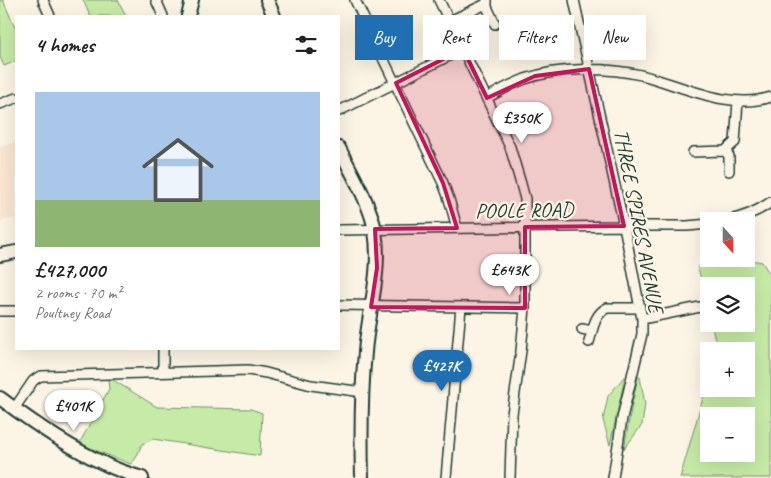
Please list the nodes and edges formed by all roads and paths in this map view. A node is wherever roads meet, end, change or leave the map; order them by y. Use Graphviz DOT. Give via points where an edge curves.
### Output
graph roads {
  1 [pos="43,0"];
  2 [pos="156,0"];
  3 [pos="192,0"];
  4 [pos="267,0"];
  5 [pos="355,0"];
  6 [pos="439,0"];
  7 [pos="574,0"];
  8 [pos="486,2"];
  9 [pos="50,15"];
  10 [pos="163,15"];
  11 [pos="188,15"];
  12 [pos="274,15"];
  13 [pos="447,15"];
  14 [pos="461,15"];
  15 [pos="495,24"];
  16 [pos="442,60"];
  17 [pos="469,60"];
  18 [pos="589,69"];
  19 [pos="396,83"];
  20 [pos="771,97"];
  21 [pos="15,98"];
  22 [pos="487,98"];
  23 [pos="738,101"];
  24 [pos="0,104"];
  25 [pos="340,111"];
  26 [pos="340,150"];
  27 [pos="726,151"];
  28 [pos="694,152"];
  29 [pos="728,171"];
  30 [pos="771,202"];
  31 [pos="754,212"];
  32 [pos="700,225"];
  33 [pos="624,226"];
  34 [pos="525,227"];
  35 [pos="457,228"];
  36 [pos="375,229"];
  37 [pos="340,230"];
  38 [pos="15,252"];
  39 [pos="0,255"];
  40 [pos="340,306"];
  41 [pos="371,307"];
  42 [pos="461,307"];
  43 [pos="525,308"];
  44 [pos="640,308"];
  45 [pos="700,308"];
  46 [pos="0,311"];
  47 [pos="15,311"];
  48 [pos="642,319"];
  49 [pos="582,329"];
  50 [pos="592,331"];
  51 [pos="589,342"];
  52 [pos="163,350"];
  53 [pos="163,372"];
  54 [pos="363,392"];
  55 [pos="0,399"];
  56 [pos="14,409"];
  57 [pos="142,478"];
  58 [pos="362,478"];
  59 [pos="446,478"];
  60 [pos="510,478"];
  61 [pos="613,478"];
  1 -- 9 [label="street"];
  2 -- 10 [label="street"];
  3 -- 11 [label="main road"];
  4 -- 12 [label="main road"];
  5 -- 19 [label="street"];
  6 -- 13 [label="street"];
  7 -- 18 [label="street, THREE SPIRES AVENUE"];
  8 -- 14 [label="street"];
  8 -- 15 [label="street"];
  16 -- 19 [label="street"];
  17 -- 22 [label="street"];
  18 -- 22 [label="street" via="534,76"];
  18 -- 23 [label="street" via="643,76"];
  18 -- 33 [label="street, THREE SPIRES AVENUE"];
  19 -- 25 [label="street"];
  19 -- 35 [label="street" via="443,183"];
  20 -- 23 [label="street"];
  21 -- 24 [label="street"];
  22 -- 34 [label="street" via="516,165 524,199"];
  23 -- 27 [label="street" via="735,142"];
  26 -- 36 [label="main road"];
  27 -- 28 [label="street"];
  27 -- 29 [label="street"];
  30 -- 31 [label="street"];
  32 -- 33 [label="street, POOLE ROAD"];
  33 -- 34 [label="street, POOLE ROAD"];
  33 -- 44 [label="street, THREE SPIRES AVENUE"];
  34 -- 35 [label="street, POOLE ROAD"];
  34 -- 43 [label="street"];
  35 -- 36 [label="street, POOLE ROAD"];
  36 -- 37 [label="street, POOLE ROAD"];
  36 -- 41 [label="main road" via="377,268"];
  38 -- 39 [label="main road"];
  40 -- 41 [label="street"];
  41 -- 42 [label="street"];
  41 -- 54 [label="main road"];
  42 -- 43 [label="street"];
  42 -- 59 [label="street"];
  43 -- 60 [label="street" via="512,414"];
  44 -- 48 [label="street, THREE SPIRES AVENUE"];
  44 -- 50 [label="street" via="602,310"];
  45 -- 48 [label="street"];
  46 -- 47 [label="street"];
  48 -- 61 [label="street, THREE SPIRES AVENUE" via="642,334 622,418"];
  49 -- 50 [label="street"];
  50 -- 51 [label="street"];
  52 -- 53 [label="street"];
  53 -- 54 [label="street" via="255,371 311,385"];
  53 -- 56 [label="street" via="41,376 33,381"];
  54 -- 58 [label="main road"];
  55 -- 56 [label="main road"];
  56 -- 57 [label="main road" via="89,456"];
}
